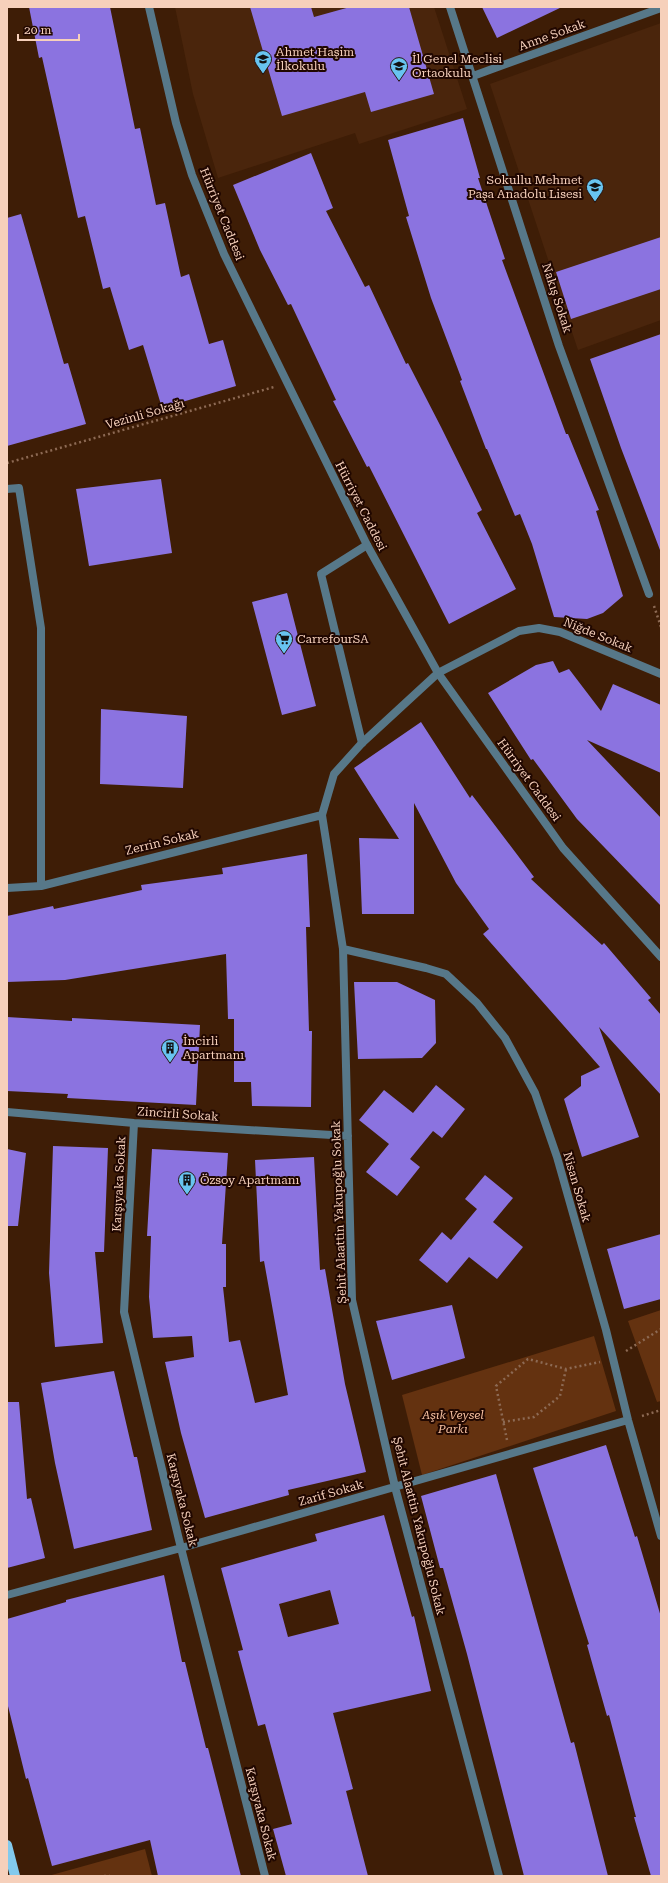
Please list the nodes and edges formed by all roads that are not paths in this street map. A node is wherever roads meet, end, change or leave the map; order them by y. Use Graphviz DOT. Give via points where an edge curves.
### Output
graph roads {
  1 [pos="149,7"];
  2 [pos="450,7"];
  3 [pos="661,8"];
  4 [pos="473,76"];
  5 [pos="7,489"];
  6 [pos="367,545"];
  7 [pos="649,594"];
  8 [pos="438,673"];
  9 [pos="661,674"];
  10 [pos="362,743"];
  11 [pos="322,815"];
  12 [pos="40,886"];
  13 [pos="7,888"];
  14 [pos="343,949"];
  15 [pos="661,956"];
  16 [pos="7,1112"];
  17 [pos="134,1123"];
  18 [pos="348,1136"];
  19 [pos="628,1420"];
  20 [pos="395,1487"];
  21 [pos="661,1536"];
  22 [pos="181,1548"];
  23 [pos="7,1595"];
  24 [pos="7,1845"];
  25 [pos="15,1876"];
  26 [pos="265,1876"];
  27 [pos="499,1876"];
  1 -- 6 [label="street, Hürriyet Caddesi" via="176,123 192,175 224,254"];
  2 -- 4 [label="street, Nakış Sokak"];
  3 -- 4 [label="street, Anne Sokak"];
  4 -- 7 [label="street, Nakış Sokak" via="559,346"];
  5 -- 12 [label="street" via="19,488 41,628"];
  6 -- 8 [label="street, Hürriyet Caddesi"];
  6 -- 10 [label="street" via="321,574"];
  8 -- 9 [label="street, Niğde Sokak" via="519,631 539,628 560,632"];
  8 -- 10 [label="street, Şehit Alaattin Yakupoğlu Sokak"];
  8 -- 15 [label="street, Hürriyet Caddesi" via="563,848"];
  10 -- 11 [label="street, Şehit Alaattin Yakupoğlu Sokak" via="334,774"];
  11 -- 12 [label="street, Zerrin Sokak"];
  11 -- 14 [label="street, Şehit Alaattin Yakupoğlu Sokak"];
  12 -- 13 [label="street, Zerrin Sokak"];
  14 -- 18 [label="street, Şehit Alaattin Yakupoğlu Sokak"];
  14 -- 19 [label="street, Nisan Sokak" via="446,974 477,1003 505,1038 535,1093 561,1172"];
  16 -- 17 [label="street, Zincirli Sokak"];
  17 -- 18 [label="street, Zincirli Sokak"];
  17 -- 22 [label="street, Karşıyaka Sokak" via="124,1312"];
  18 -- 20 [label="street, Şehit Alaattin Yakupoğlu Sokak" via="352,1300"];
  19 -- 20 [label="street, Zarif Sokak"];
  19 -- 21 [label="street, Nisan Sokak"];
  20 -- 22 [label="street, Zarif Sokak"];
  20 -- 27 [label="street, Şehit Alaattin Yakupoğlu Sokak"];
  22 -- 23 [label="street, Zarif Sokak"];
  22 -- 26 [label="street, Karşıyaka Sokak"];
  24 -- 25 [label="main road"];
}
